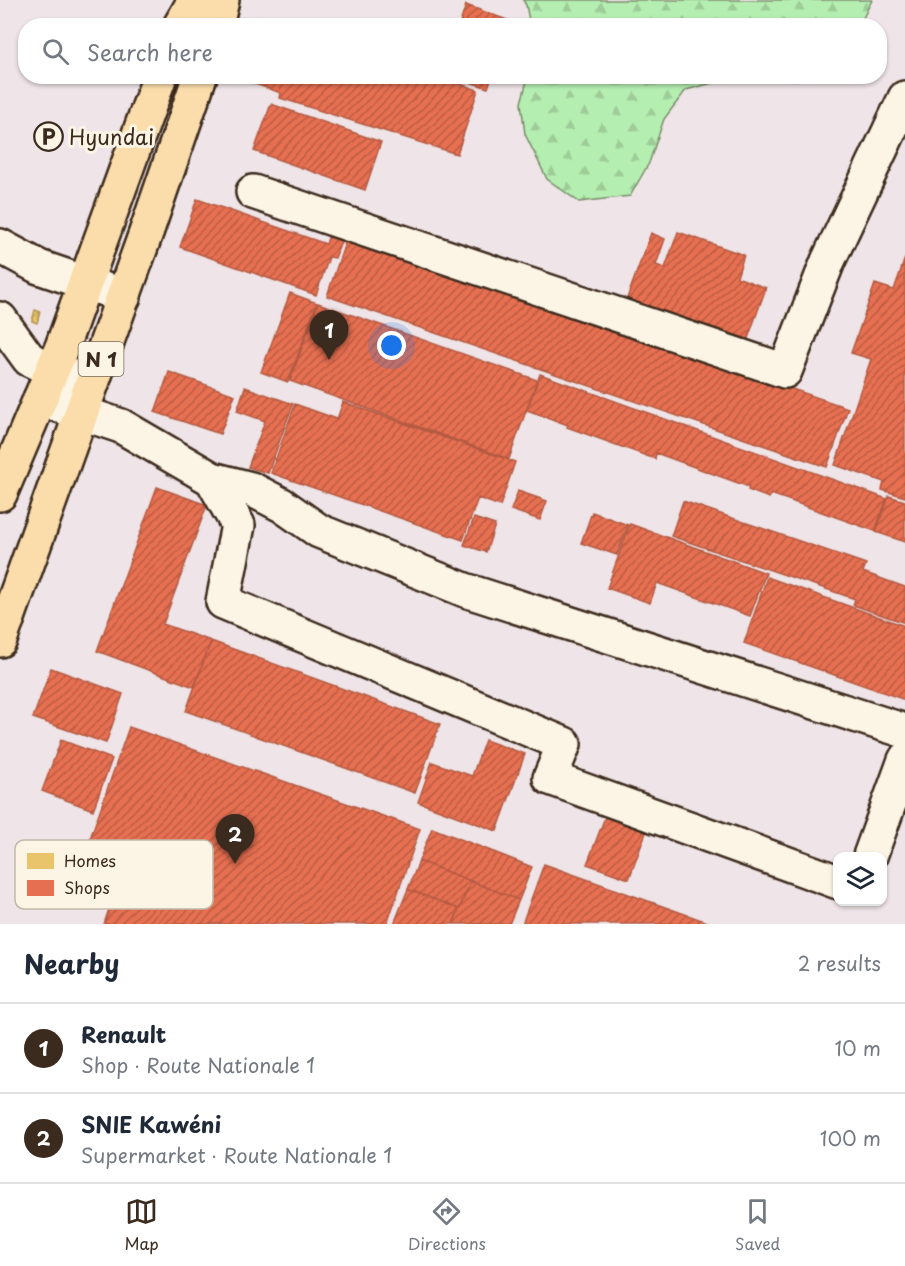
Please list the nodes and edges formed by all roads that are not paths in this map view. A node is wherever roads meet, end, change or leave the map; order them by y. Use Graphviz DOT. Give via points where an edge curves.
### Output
graph roads {
  1 [pos="195,0"];
  2 [pos="222,0"];
  3 [pos="185,18"];
  4 [pos="218,18"];
  5 [pos="157,84"];
  6 [pos="197,84"];
  7 [pos="905,98"];
  8 [pos="253,192"];
  9 [pos="0,246"];
  10 [pos="85,284"];
  11 [pos="124,296"];
  12 [pos="0,319"];
  13 [pos="92,383"];
  14 [pos="46,384"];
  15 [pos="81,413"];
  16 [pos="212,479"];
  17 [pos="0,494"];
  18 [pos="0,640"];
  19 [pos="905,731"];
  20 [pos="905,760"];
  21 [pos="871,852"];
  22 [pos="833,881"];
  1 -- 3 [label="main road"];
  2 -- 4 [label="main road"];
  5 -- 10 [label="main road, N 1"];
  6 -- 11 [label="main road, N 1"];
  7 -- 8 [label="street" via="828,261 785,370"];
  9 -- 10 [label="street" via="39,267"];
  10 -- 11 [label="street"];
  10 -- 14 [label="main road, N 1"];
  11 -- 13 [label="main road, N 1"];
  12 -- 14 [label="street"];
  13 -- 14 [label="street"];
  13 -- 15 [label="main road, N 1"];
  14 -- 15 [label="street"];
  14 -- 17 [label="main road, N 1"];
  15 -- 16 [label="street" via="121,426"];
  15 -- 18 [label="main road, N 1"];
  16 -- 19 [label="street" via="251,489 319,531 465,590"];
  16 -- 22 [label="street" via="238,525 223,602 564,744 550,778"];
  20 -- 21 [label="street"];
}
